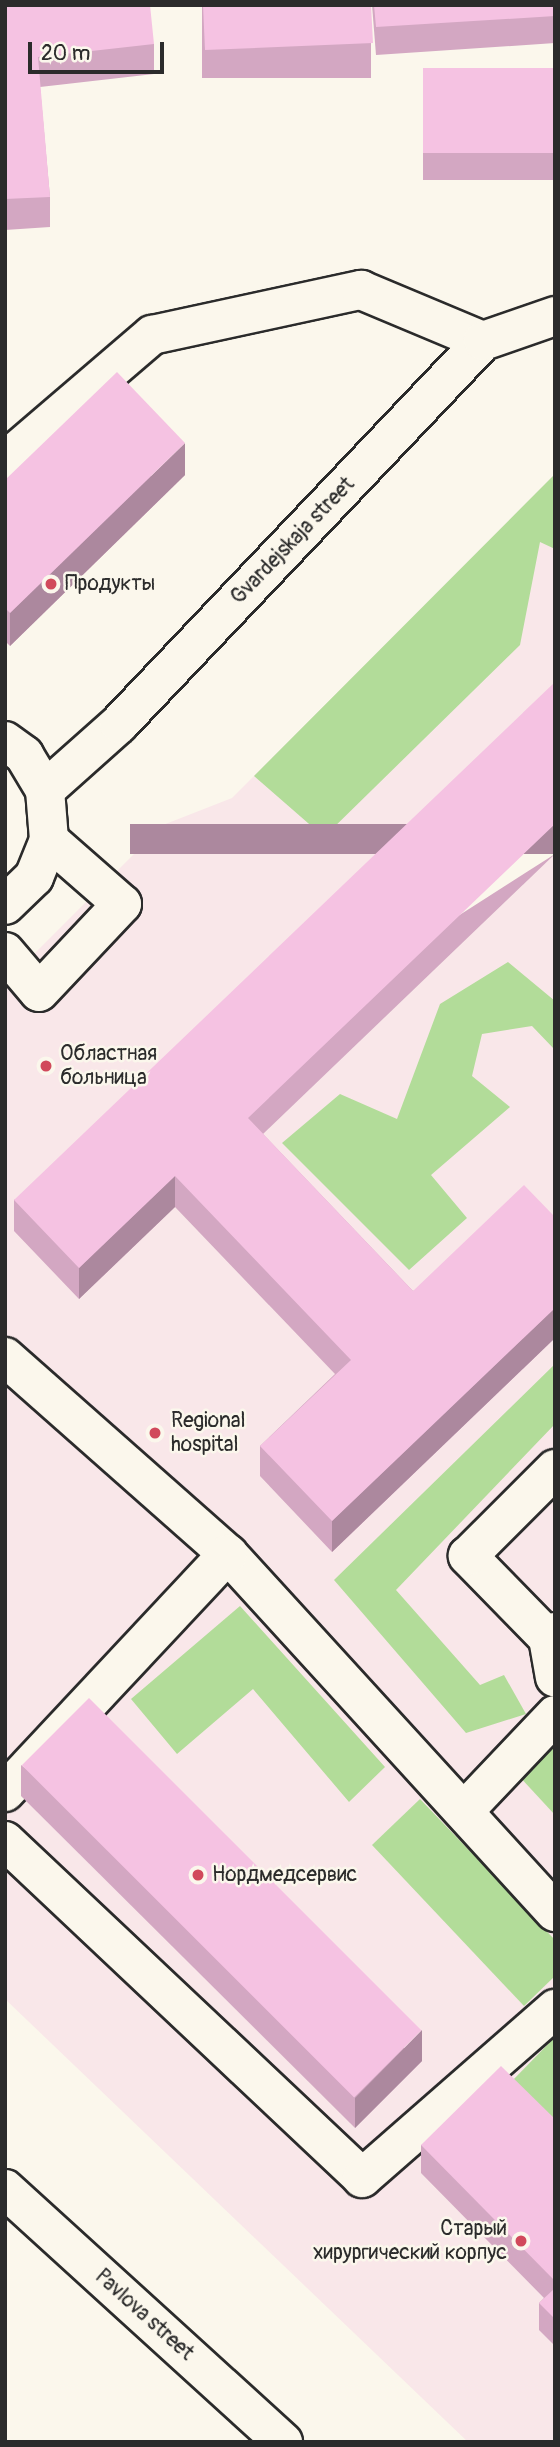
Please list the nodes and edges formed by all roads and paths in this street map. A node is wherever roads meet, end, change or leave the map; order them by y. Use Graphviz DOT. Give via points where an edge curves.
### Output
graph roads {
  1 [pos="555,316"];
  2 [pos="483,341"];
  3 [pos="5,461"];
  4 [pos="5,741"];
  5 [pos="45,790"];
  6 [pos="49,841"];
  7 [pos="7,905"];
  8 [pos="5,952"];
  9 [pos="5,1357"];
  10 [pos="555,1469"];
  11 [pos="228,1554"];
  12 [pos="552,1635"];
  13 [pos="555,1677"];
  14 [pos="555,1715"];
  15 [pos="5,1792"];
  16 [pos="465,1810"];
  17 [pos="5,1841"];
  18 [pos="555,1912"];
  19 [pos="555,2009"];
  20 [pos="5,2189"];
  21 [pos="284,2442"];
  1 -- 2 [label="street, Gvardejskaja street"];
  2 -- 3 [label="street" via="361,290 152,335"];
  2 -- 5 [label="street, Gvardejskaja street" via="119,724"];
  4 -- 5 [label="street" via="24,755"];
  5 -- 6 [label="street"];
  6 -- 7 [label="street" via="34,877"];
  6 -- 8 [label="street" via="122,904 39,992"];
  9 -- 11 [label="street"];
  10 -- 12 [label="street" via="468,1556"];
  11 -- 15 [label="street"];
  11 -- 16 [label="street"];
  12 -- 13 [label="street"];
  14 -- 16 [label="street"];
  16 -- 18 [label="street"];
  17 -- 19 [label="street" via="362,2178"];
  20 -- 21 [label="street, Pavlova street"];
}
